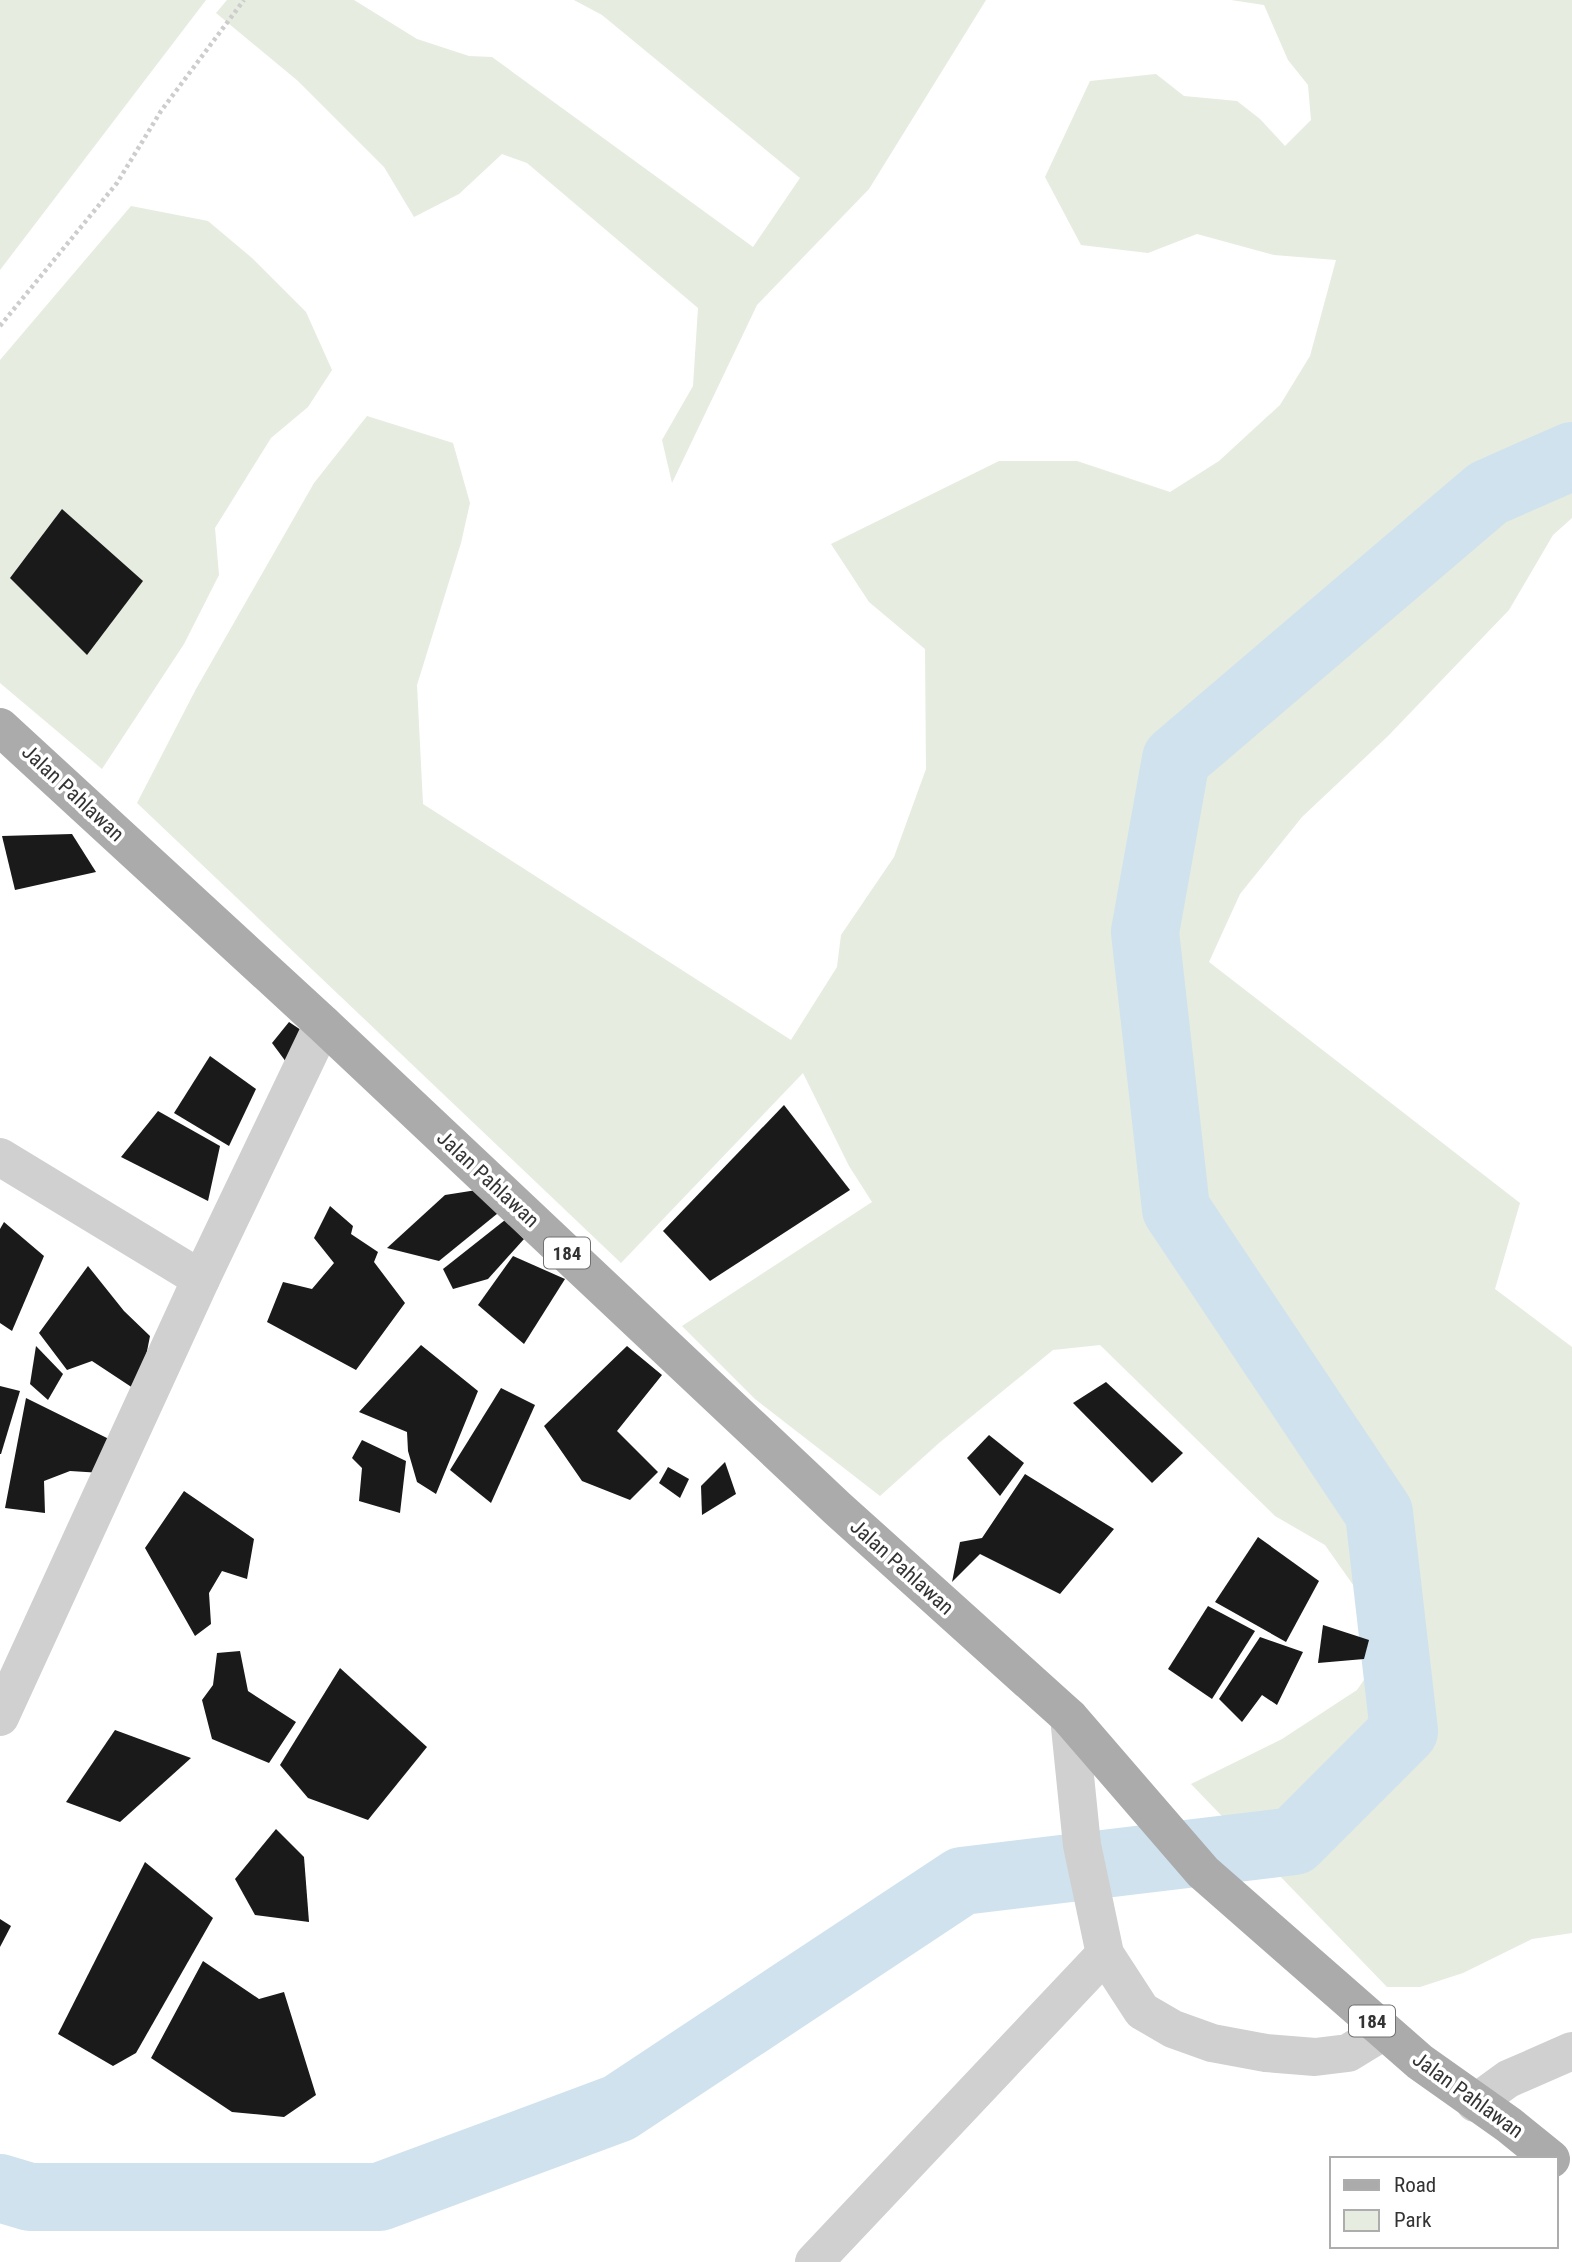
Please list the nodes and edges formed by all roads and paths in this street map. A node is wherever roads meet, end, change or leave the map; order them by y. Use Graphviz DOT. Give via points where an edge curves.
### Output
graph roads {
  1 [pos="244,0"];
  2 [pos="0,326"];
  3 [pos="0,727"];
  4 [pos="323,1024"];
  5 [pos="0,1157"];
  6 [pos="201,1279"];
  7 [pos="0,1717"];
  8 [pos="1069,1717"];
  9 [pos="1105,1954"];
  10 [pos="1384,2031"];
  11 [pos="1572,2051"];
  12 [pos="1475,2103"];
  13 [pos="1549,2157"];
  14 [pos="1558,2165"];
  15 [pos="1572,2176"];
  16 [pos="814,2262"];
  1 -- 2 [label="path" via="161,111 117,183"];
  3 -- 4 [label="main road, Jalan Pahlawan / 184"];
  4 -- 6 [label="street"];
  4 -- 8 [label="main road, Jalan Pahlawan / 184" via="837,1508"];
  5 -- 6 [label="street"];
  6 -- 7 [label="street"];
  8 -- 9 [label="street" via="1082,1844"];
  8 -- 10 [label="main road, Jalan Pahlawan / 184" via="1202,1872"];
  9 -- 10 [label="street" via="1142,2011 1212,2043 1315,2057 1348,2053"];
  9 -- 16 [label="street"];
  10 -- 12 [label="main road, Jalan Pahlawan / 184"];
  11 -- 12 [label="street" via="1508,2079"];
  12 -- 13 [label="main road, Jalan Pahlawan / 184"];
  14 -- 15 [label="main road"];
}
